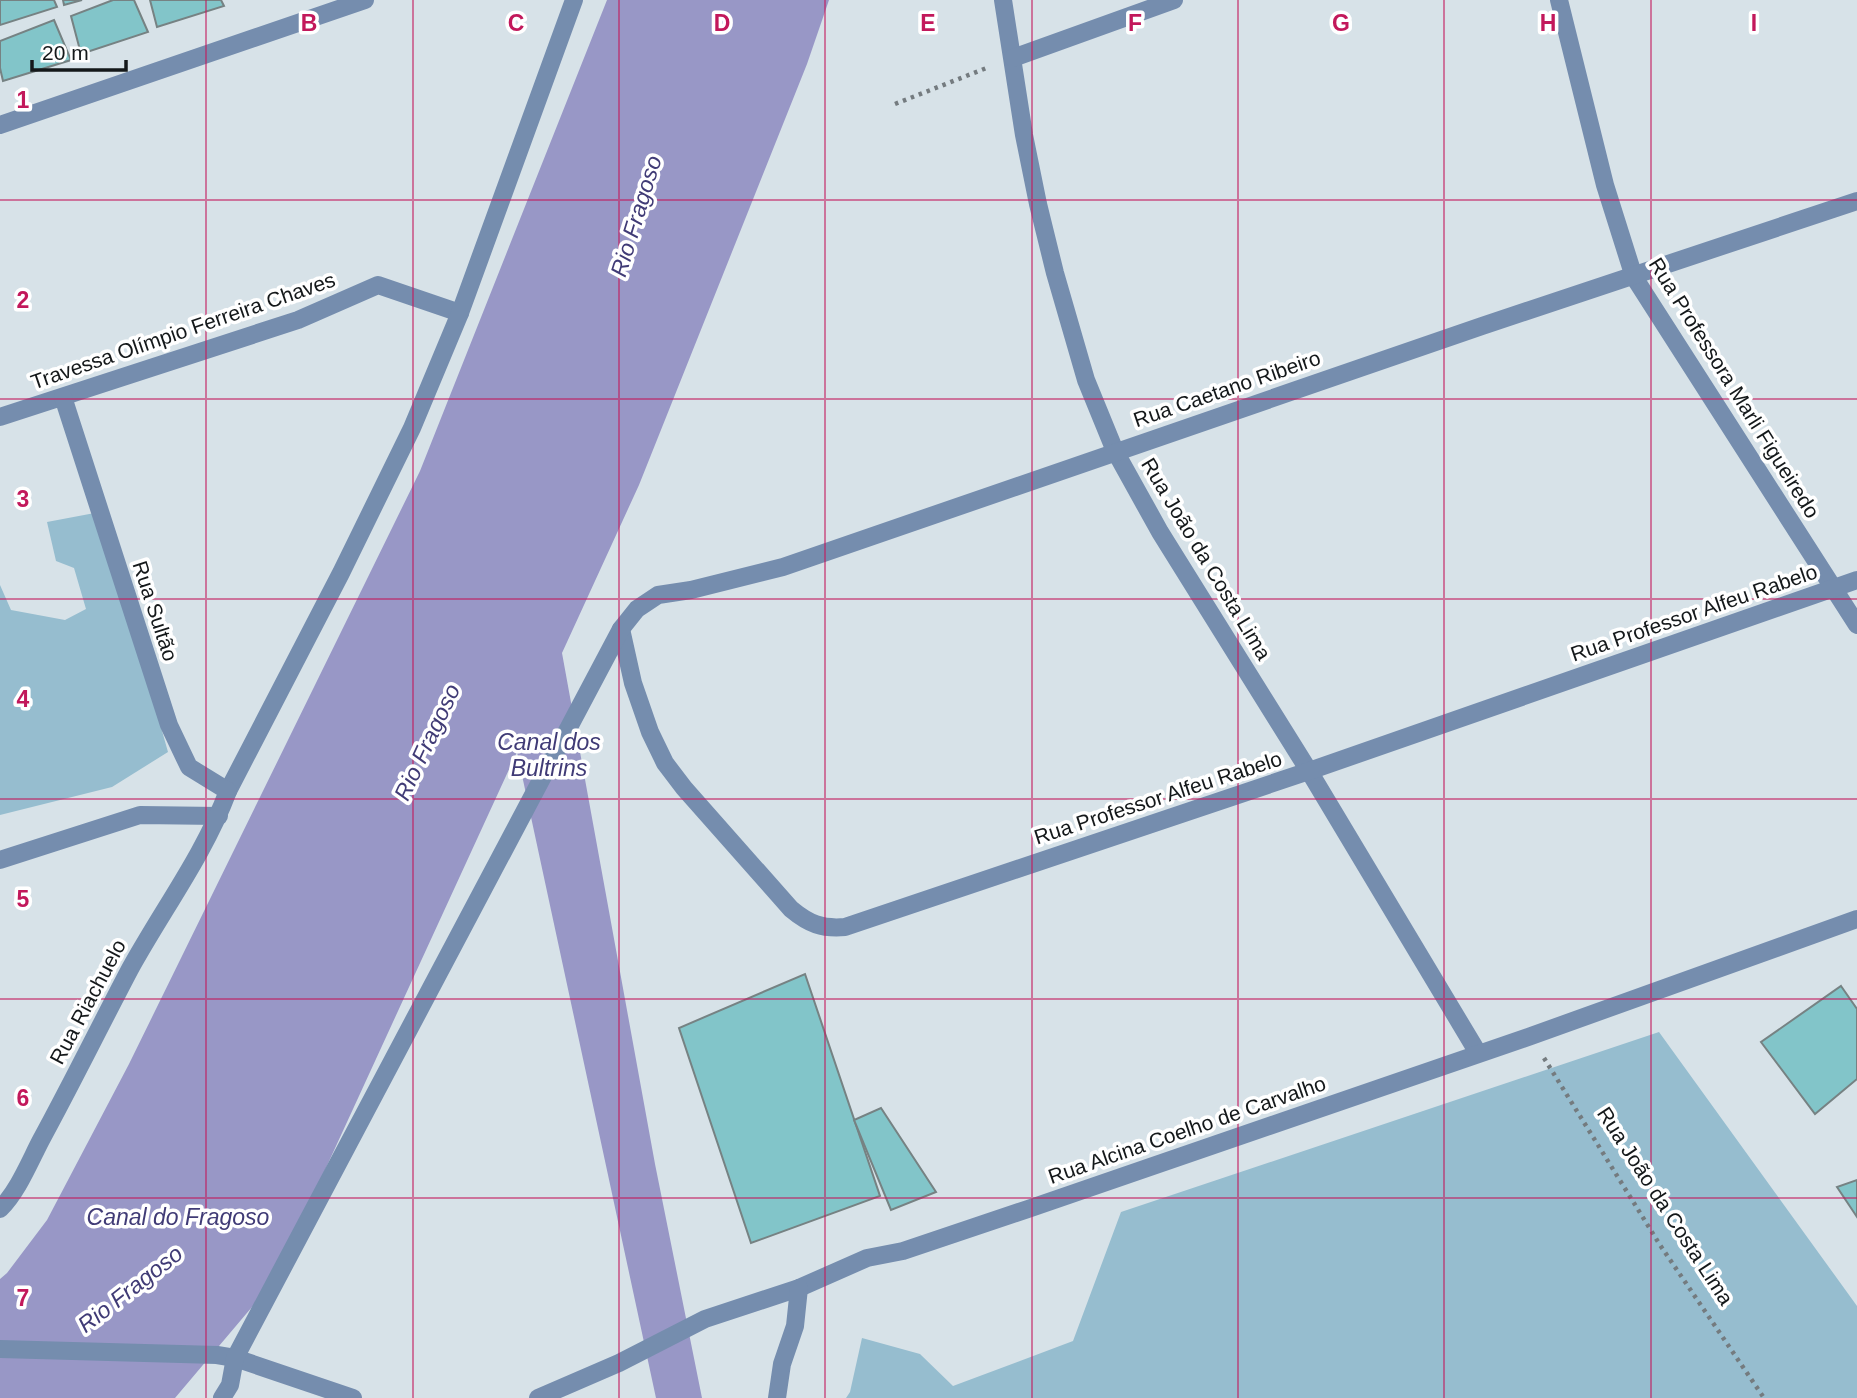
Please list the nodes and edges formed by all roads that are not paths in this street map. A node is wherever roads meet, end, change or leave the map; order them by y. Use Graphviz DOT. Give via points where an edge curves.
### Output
graph roads {
  1 [pos="365,0"];
  2 [pos="574,0"];
  3 [pos="1003,0"];
  4 [pos="1174,0"];
  5 [pos="1559,0"];
  6 [pos="1013,58"];
  7 [pos="0,125"];
  8 [pos="1857,201"];
  9 [pos="1634,277"];
  10 [pos="460,313"];
  11 [pos="63,397"];
  12 [pos="0,417"];
  13 [pos="1115,451"];
  14 [pos="1857,580"];
  15 [pos="1833,589"];
  16 [pos="1857,625"];
  17 [pos="621,629"];
  18 [pos="1309,771"];
  19 [pos="228,790"];
  20 [pos="219,816"];
  21 [pos="0,860"];
  22 [pos="1857,919"];
  23 [pos="1478,1054"];
  24 [pos="0,1209"];
  25 [pos="799,1288"];
  26 [pos="0,1349"];
  27 [pos="235,1358"];
  28 [pos="222,1398"];
  29 [pos="353,1398"];
  30 [pos="538,1398"];
  31 [pos="776,1398"];
  1 -- 7 [label="street"];
  2 -- 10 [label="street"];
  3 -- 6 [label="street, Rua João da Costa Lima"];
  4 -- 6 [label="street"];
  5 -- 9 [label="street, Rua Professora Marli Figueiredo" via="1605,185"];
  6 -- 13 [label="street, Rua João da Costa Lima" via="1055,273 1086,380"];
  8 -- 9 [label="street, Rua Caetano Ribeiro"];
  9 -- 13 [label="street, Rua Caetano Ribeiro"];
  9 -- 15 [label="street, Rua Professora Marli Figueiredo"];
  10 -- 11 [label="street, Travessa Olímpio Ferreira Chaves" via="378,285 298,320"];
  10 -- 19 [label="street" via="400,453"];
  11 -- 12 [label="street, Travessa Olímpio Ferreira Chaves"];
  11 -- 19 [label="street, Rua Sultão" via="169,725 189,766"];
  13 -- 17 [label="street, Rua Caetano Ribeiro" via="783,567 658,595 637,609"];
  13 -- 18 [label="street, Rua João da Costa Lima" via="1160,532"];
  14 -- 15 [label="street, Rua Professor Alfeu Rabelo"];
  15 -- 16 [label="street, Rua Professora Marli Figueiredo"];
  15 -- 18 [label="street, Rua Professor Alfeu Rabelo"];
  17 -- 18 [label="street, Rua Professor Alfeu Rabelo" via="650,732 665,763 791,909 808,922 829,929"];
  17 -- 27 [label="street, Rua Caetano Ribeiro"];
  18 -- 23 [label="street, Rua João da Costa Lima"];
  19 -- 20 [label="street"];
  20 -- 21 [label="street" via="140,815"];
  20 -- 24 [label="street, Rua Riachuelo"];
  22 -- 23 [label="street, Rua Alcina Coelho de Carvalho"];
  23 -- 25 [label="street, Rua Alcina Coelho de Carvalho" via="1016,1214 867,1258"];
  25 -- 30 [label="street, Rua Alcina Coelho de Carvalho" via="705,1319"];
  25 -- 31 [label="street" via="795,1326"];
  26 -- 27 [label="street"];
  27 -- 28 [label="street, Rua Caetano Ribeiro" via="230,1385"];
  27 -- 29 [label="street"];
}
